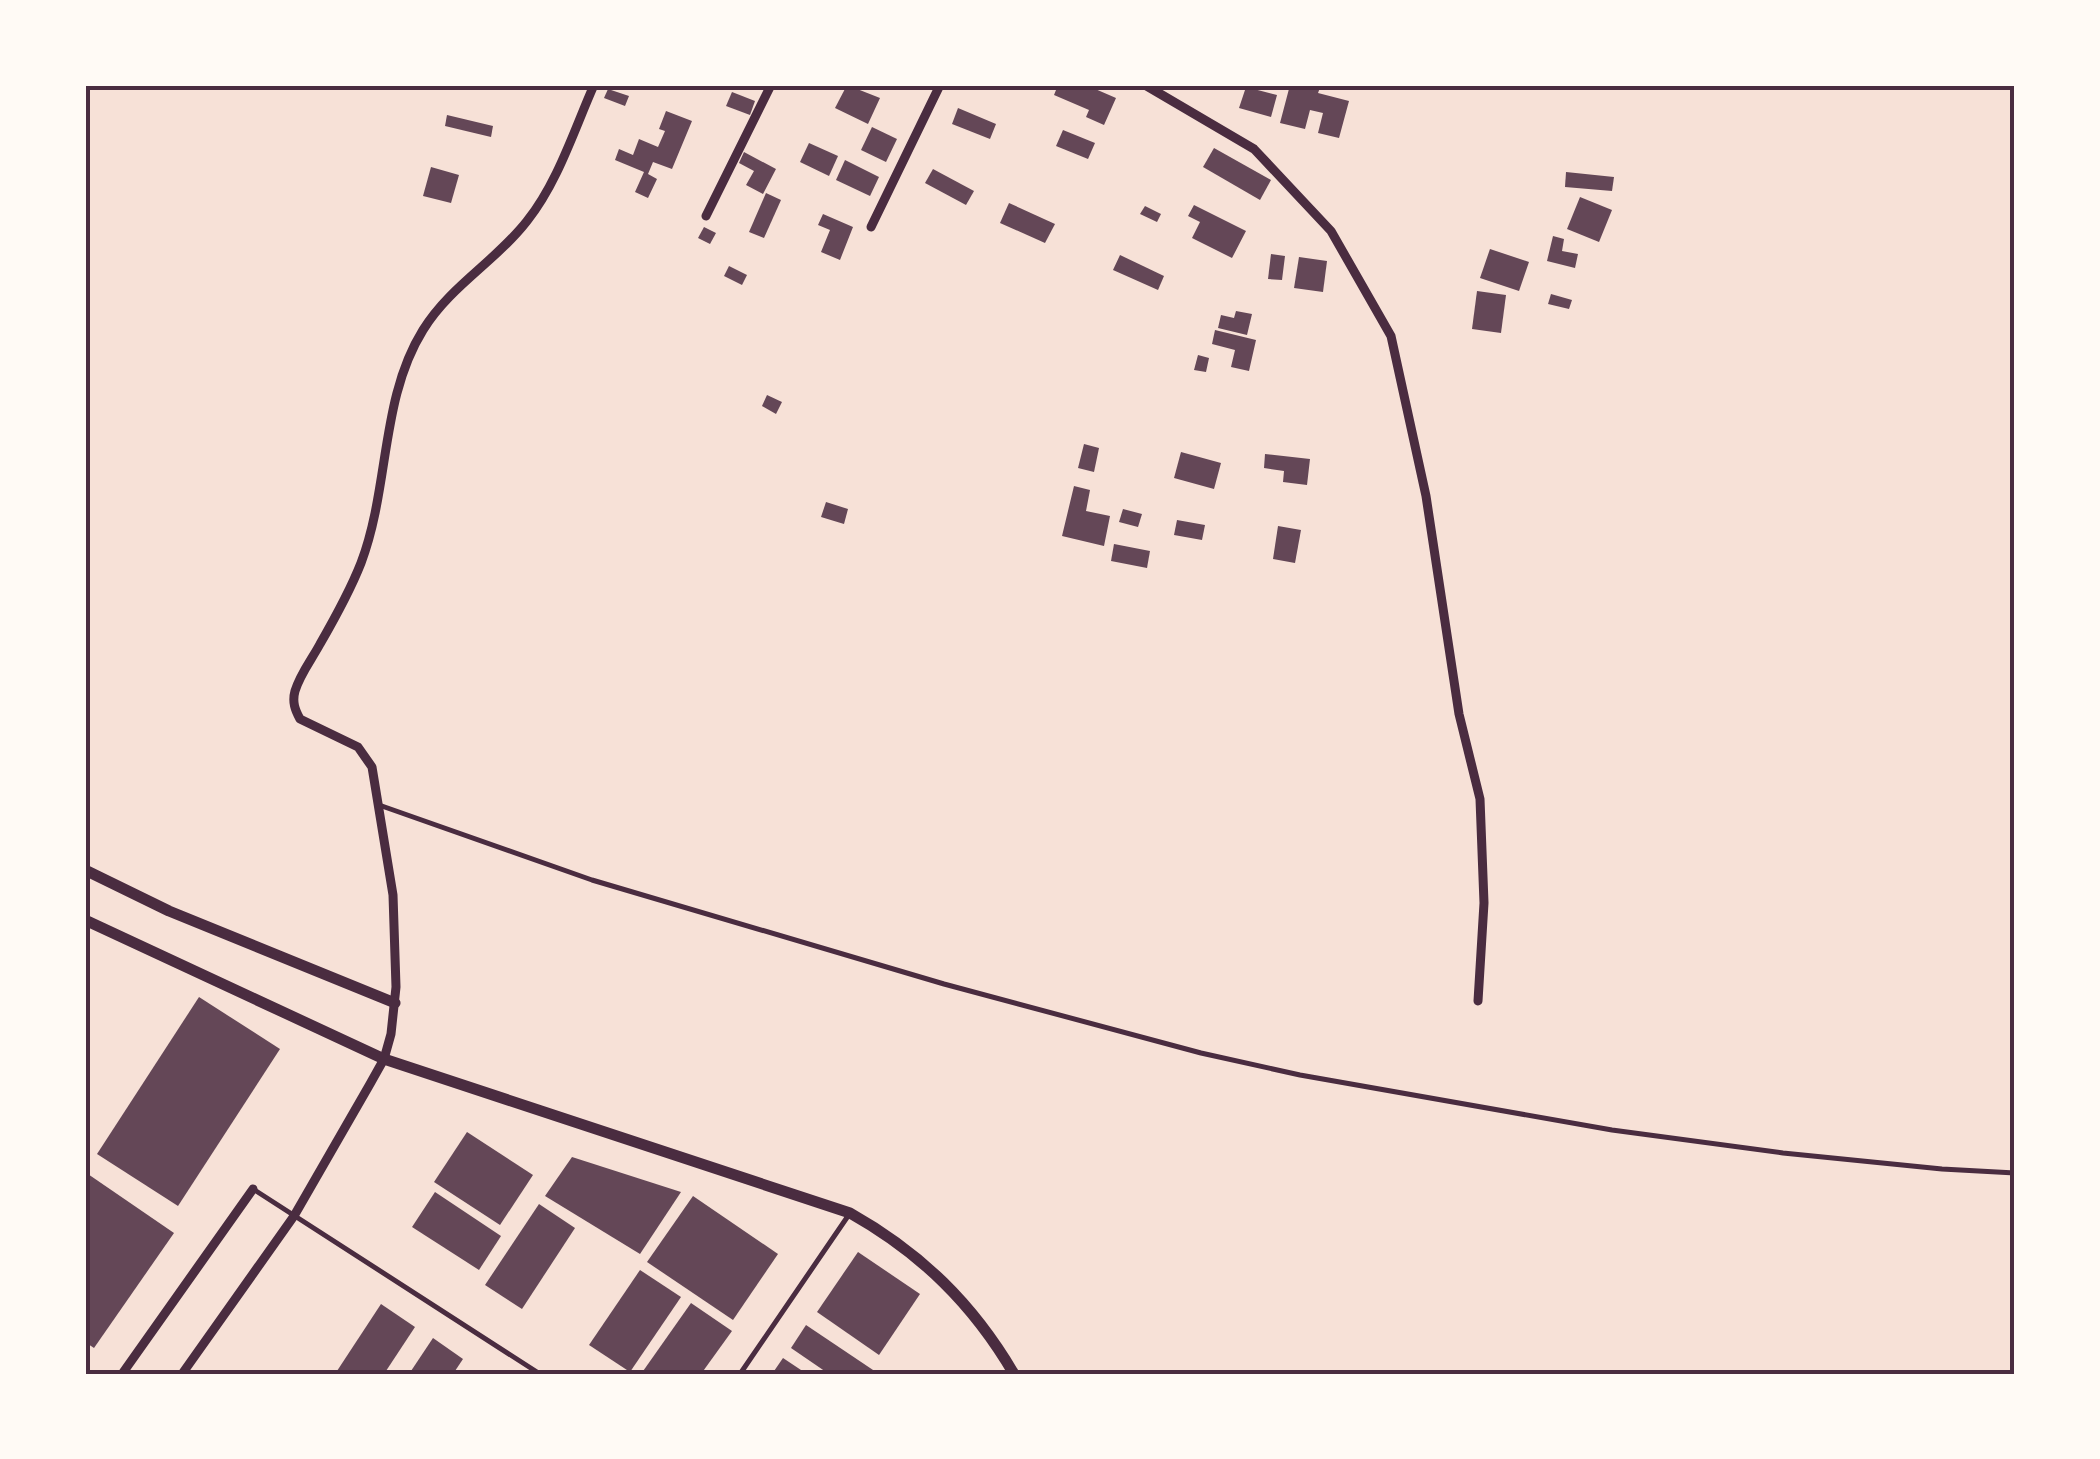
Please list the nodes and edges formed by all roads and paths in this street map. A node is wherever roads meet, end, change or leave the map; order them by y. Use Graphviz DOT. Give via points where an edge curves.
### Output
graph roads {
  1 [pos="594,85"];
  2 [pos="770,85"];
  3 [pos="940,85"];
  4 [pos="1144,85"];
  5 [pos="706,216"];
  6 [pos="871,227"];
  7 [pos="376,804"];
  8 [pos="85,870"];
  9 [pos="85,920"];
  10 [pos="1478,1001"];
  11 [pos="394,1003"];
  12 [pos="384,1059"];
  13 [pos="2015,1173"];
  14 [pos="253,1189"];
  15 [pos="850,1213"];
  16 [pos="294,1216"];
  17 [pos="122,1374"];
  18 [pos="182,1374"];
  19 [pos="540,1374"];
  20 [pos="740,1374"];
  21 [pos="1014,1374"];
  1 -- 7 [label="street" via="529,218 438,308 410,354 361,562 296,687 300,719 358,747 369,760"];
  2 -- 5 [label="street"];
  3 -- 6 [label="street"];
  4 -- 10 [label="street" via="1254,149 1331,231 1391,336 1480,799 1484,903"];
  7 -- 11 [label="street" via="393,894"];
  7 -- 13 [label="lane" via="592,880 1218,1057 1612,1130"];
  8 -- 11 [label="street"];
  9 -- 12 [label="street"];
  11 -- 12 [label="street"];
  12 -- 15 [label="street"];
  12 -- 16 [label="street"];
  14 -- 16 [label="lane"];
  14 -- 17 [label="street"];
  15 -- 20 [label="lane"];
  15 -- 21 [label="street" via="946,1282"];
  16 -- 18 [label="street"];
  16 -- 19 [label="lane"];
}
